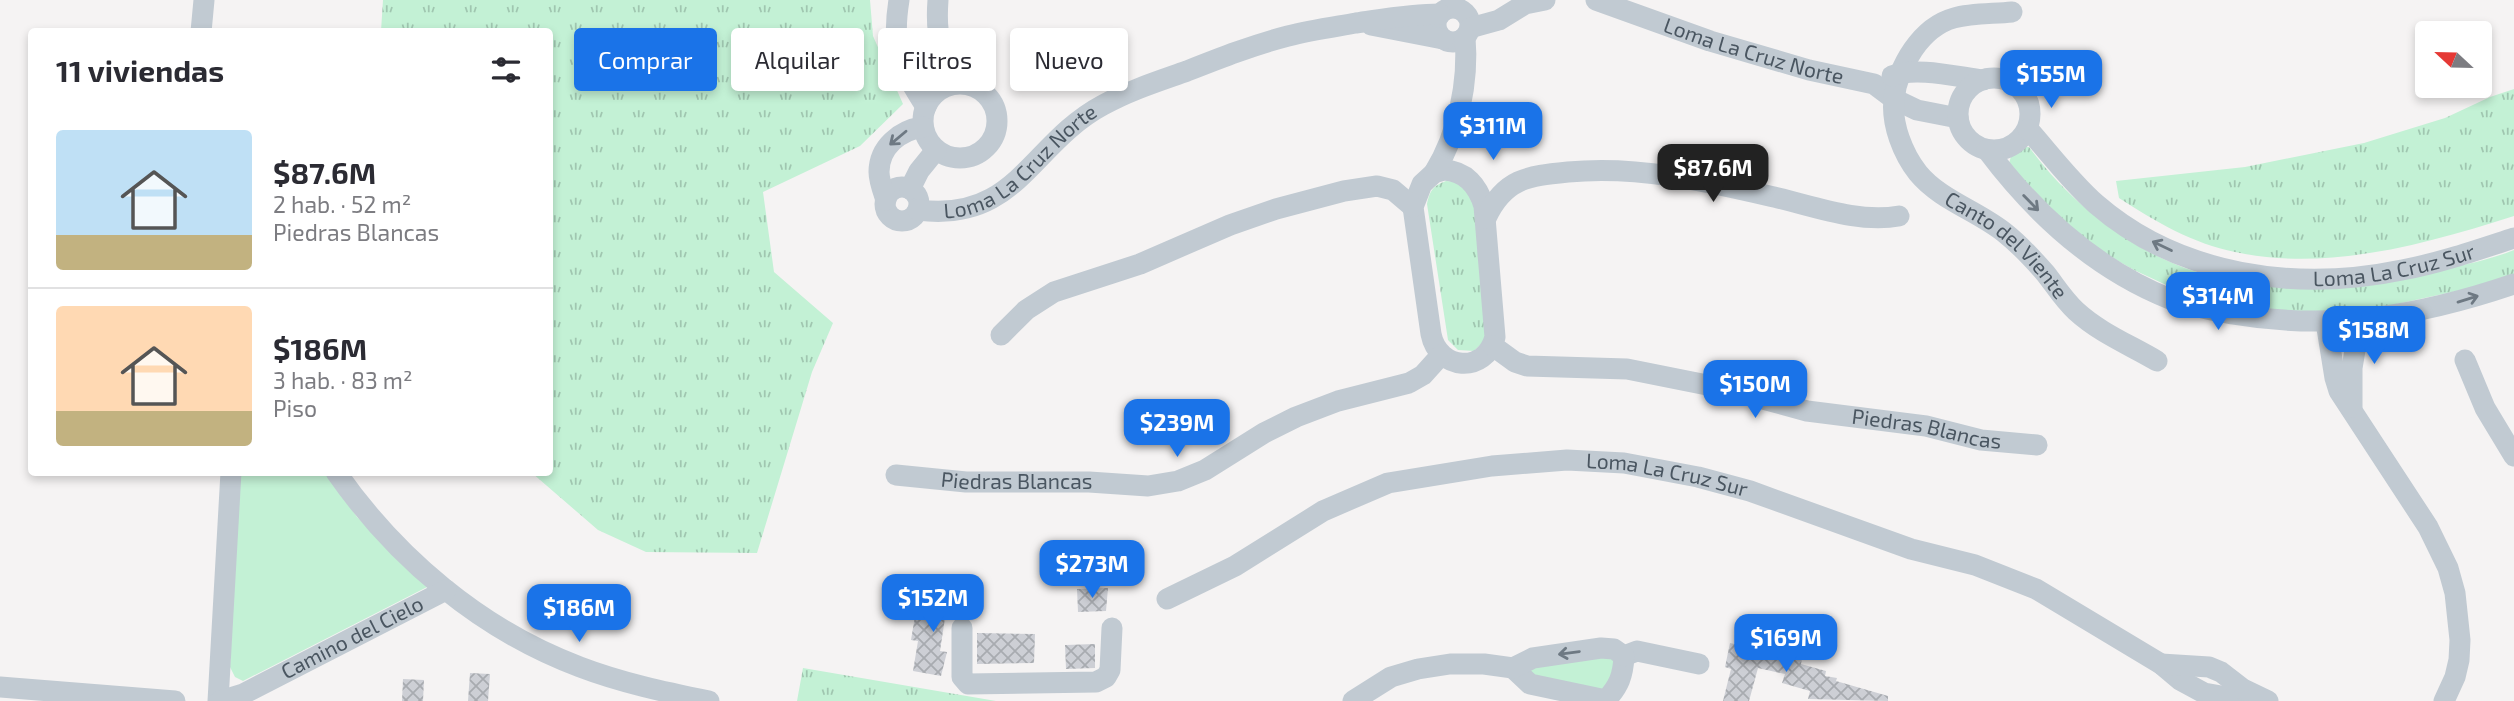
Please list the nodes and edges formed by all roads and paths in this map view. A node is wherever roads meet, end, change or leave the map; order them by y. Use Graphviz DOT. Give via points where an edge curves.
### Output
graph roads {
  1 [pos="204,0"];
  2 [pos="899,0"];
  3 [pos="938,0"];
  4 [pos="1545,0"];
  5 [pos="1596,0"];
  6 [pos="1452,6"];
  7 [pos="2012,12"];
  8 [pos="1358,23"];
  9 [pos="201,28"];
  10 [pos="937,28"];
  11 [pos="1457,36"];
  12 [pos="1902,72"];
  13 [pos="1983,80"];
  14 [pos="1874,84"];
  15 [pos="938,91"];
  16 [pos="983,91"];
  17 [pos="1894,99"];
  18 [pos="924,117"];
  19 [pos="1958,118"];
  20 [pos="2028,130"];
  21 [pos="1453,132"];
  22 [pos="936,150"];
  23 [pos="1987,150"];
  24 [pos="1431,175"];
  25 [pos="1466,177"];
  26 [pos="1516,181"];
  27 [pos="1377,186"];
  28 [pos="910,189"];
  29 [pos="886,200"];
  30 [pos="1413,207"];
  31 [pos="918,210"];
  32 [pos="1899,216"];
  33 [pos="1486,218"];
  34 [pos="2514,238"];
  35 [pos="2514,284"];
  36 [pos="2360,320"];
  37 [pos="2326,322"];
  38 [pos="1001,335"];
  39 [pos="1493,346"];
  40 [pos="1441,355"];
  41 [pos="2465,360"];
  42 [pos="2157,361"];
  43 [pos="2352,409"];
  44 [pos="2511,444"];
  45 [pos="2037,445"];
  46 [pos="896,475"];
  47 [pos="231,476"];
  48 [pos="339,476"];
  49 [pos="446,590"];
  50 [pos="1167,599"];
  51 [pos="962,628"];
  52 [pos="1112,628"];
  53 [pos="1624,656"];
  54 [pos="1699,664"];
  55 [pos="2161,664"];
  56 [pos="1513,668"];
  57 [pos="0,687"];
  58 [pos="1095,691"];
  59 [pos="38,695"];
  60 [pos="175,701"];
  61 [pos="219,701"];
  62 [pos="709,701"];
  63 [pos="1353,701"];
  64 [pos="1606,701"];
  65 [pos="2250,701"];
  66 [pos="2268,701"];
  67 [pos="2444,701"];
  1 -- 9 [label="street"];
  2 -- 18 [label="street" via="895,43"];
  3 -- 10 [label="street"];
  4 -- 11 [label="street, Loma La Cruz Norte" via="1525,4"];
  5 -- 14 [label="street, Loma La Cruz Norte" via="1710,41"];
  6 -- 8 [label="street, Loma La Cruz Norte"];
  6 -- 11 [label="street" via="1469,18"];
  6 -- 11 [label="street" via="1437,30"];
  7 -- 12 [label="street" via="1954,18 1937,26 1917,44"];
  8 -- 11 [label="street, Loma La Cruz Norte"];
  8 -- 31 [label="street, Loma La Cruz Norte" via="1266,42 1135,90 1067,129 999,196 976,206"];
  11 -- 21 [label="street" via="1458,107"];
  12 -- 13 [label="street, Loma La Cruz Norte"];
  12 -- 14 [label="street, Loma La Cruz Norte"];
  12 -- 17 [label="street"];
  13 -- 19 [label="street" via="1967,90"];
  13 -- 20 [label="street" via="2004,79 2022,90 2030,109"];
  14 -- 17 [label="street, Loma La Cruz Norte"];
  15 -- 18 [label="street"];
  16 -- 22 [label="street" via="998,118 988,146 973,156 951,158"];
  17 -- 19 [label="street, Loma La Cruz Norte" via="1917,110"];
  17 -- 42 [label="street, Canto del Viente" via="1903,148 1929,184 2012,239 2082,317"];
  18 -- 22 [label="street" via="928,140"];
  18 -- 29 [label="street, one-way" via="900,134 881,160 880,181"];
  19 -- 23 [label="street" via="1966,138"];
  20 -- 23 [label="street" via="2004,150"];
  34 -- 20 [label="street, Loma La Cruz Sur, one-way" via="2432,264 2365,276 2301,279 2241,273 2183,256 2130,228 2094,202"];
  21 -- 24 [label="street"];
  21 -- 25 [label="street"];
  22 -- 28 [label="street, Loma La Cruz Norte"];
  23 -- 37 [label="street, one-way" via="2052,223 2096,259 2146,288 2209,309"];
  24 -- 25 [label="street" via="1444,170"];
  24 -- 27 [label="street"];
  24 -- 30 [label="street"];
  25 -- 26 [label="street"];
  25 -- 33 [label="street" via="1481,197"];
  26 -- 32 [label="street" via="1579,171 1632,172 1700,180 1868,217"];
  26 -- 33 [label="street" via="1498,195"];
  27 -- 30 [label="street" via="1393,190"];
  27 -- 38 [label="street" via="1276,209 1140,264 1054,292 1026,310"];
  28 -- 29 [label="street" via="893,189"];
  28 -- 31 [label="street"];
  29 -- 31 [label="street" via="888,213 898,220 909,219"];
  30 -- 40 [label="street" via="1430,334"];
  33 -- 39 [label="street"];
  36 -- 35 [label="street, one-way" via="2433,309"];
  36 -- 37 [label="street"];
  36 -- 43 [label="street" via="2352,368"];
  37 -- 43 [label="street" via="2335,379"];
  39 -- 40 [label="street" via="1474,362 1457,362"];
  39 -- 45 [label="street, Piedras Blancas" via="1527,366 1627,369 1807,411"];
  40 -- 46 [label="street, Piedras Blancas" via="1409,383 1296,417 1178,481 1148,486 966,482"];
  41 -- 44 [label="street" via="2485,408"];
  43 -- 67 [label="street" via="2428,527 2448,568 2460,640 2455,677"];
  47 -- 61 [label="street"];
  48 -- 49 [label="street" via="396,544"];
  49 -- 61 [label="street, Camino del Cielo" via="243,694"];
  49 -- 62 [label="street" via="496,626 550,654 608,677"];
  50 -- 55 [label="street, Loma La Cruz Sur" via="1235,566 1322,511 1388,483 1492,466 1567,460 1623,463 1750,491 1911,549 1976,565 2036,589"];
  51 -- 58 [label="street" via="962,677 968,684"];
  52 -- 58 [label="street" via="1110,670"];
  53 -- 54 [label="street" via="1637,652"];
  53 -- 56 [label="street, one-way" via="1601,648 1533,658"];
  53 -- 64 [label="street" via="1618,688"];
  55 -- 65 [label="street, Loma La Cruz Sur" via="2204,693"];
  55 -- 66 [label="street, Loma La Cruz Sur" via="2209,667"];
  56 -- 63 [label="street" via="1450,664 1418,669 1391,677"];
  56 -- 64 [label="street" via="1530,684"];
  57 -- 59 [label="street"];
  59 -- 60 [label="street"];
}
